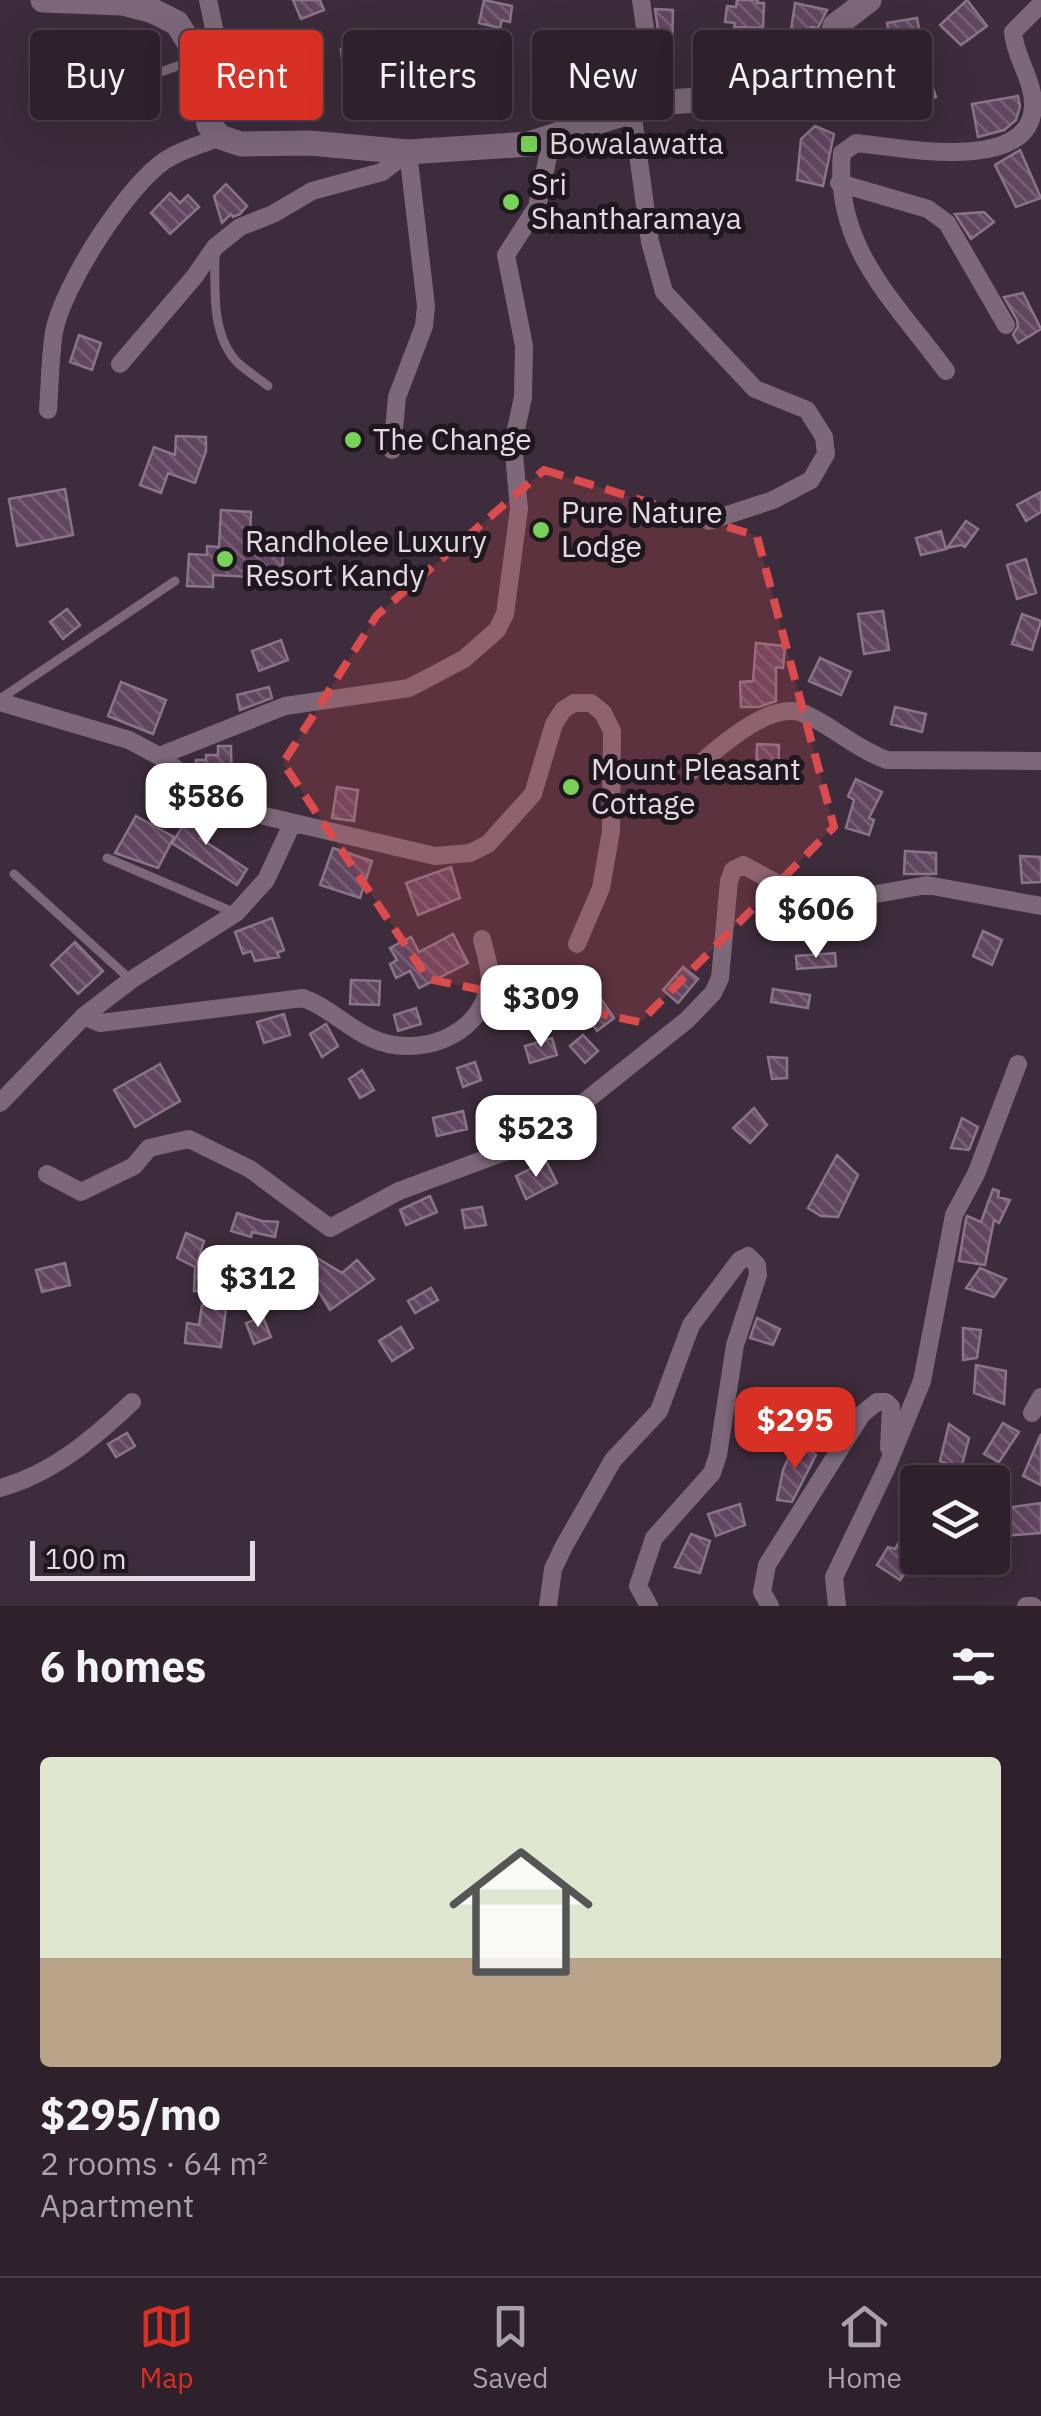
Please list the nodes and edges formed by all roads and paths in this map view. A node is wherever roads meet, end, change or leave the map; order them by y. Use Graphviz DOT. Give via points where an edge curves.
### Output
graph roads {
  1 [pos="43,0"];
  2 [pos="208,0"];
  3 [pos="640,0"];
  4 [pos="869,0"];
  5 [pos="1041,4"];
  6 [pos="181,30"];
  7 [pos="214,30"];
  8 [pos="641,30"];
  9 [pos="673,104"];
  10 [pos="208,120"];
  11 [pos="605,120"];
  12 [pos="645,120"];
  13 [pos="220,138"];
  14 [pos="552,138"];
  15 [pos="408,152"];
  16 [pos="839,183"];
  17 [pos="216,247"];
  18 [pos="1006,325"];
  19 [pos="120,364"];
  20 [pos="946,370"];
  21 [pos="268,386"];
  22 [pos="48,410"];
  23 [pos="392,450"];
  24 [pos="709,522"];
  25 [pos="176,581"];
  26 [pos="0,701"];
  27 [pos="159,756"];
  28 [pos="1041,761"];
  29 [pos="690,772"];
  30 [pos="292,824"];
  31 [pos="107,858"];
  32 [pos="14,874"];
  33 [pos="1041,906"];
  34 [pos="236,913"];
  35 [pos="482,939"];
  36 [pos="577,944"];
  37 [pos="131,980"];
  38 [pos="84,1016"];
  39 [pos="1018,1064"];
  40 [pos="0,1103"];
  41 [pos="46,1174"];
  42 [pos="132,1402"];
  43 [pos="886,1469"];
  44 [pos="0,1488"];
  45 [pos="548,1606"];
  46 [pos="649,1606"];
  47 [pos="770,1606"];
  48 [pos="836,1606"];
  1 -- 6 [label="street" via="122,4 153,11"];
  2 -- 7 [label="street"];
  3 -- 8 [label="street"];
  4 -- 9 [label="street" via="836,26 825,70 811,84 792,93"];
  5 -- 16 [label="street" via="1013,32 1032,93 1034,110 1025,128 1000,148 963,154 856,143 842,154"];
  10 -- 13 [label="street"];
  11 -- 14 [label="street"];
  12 -- 24 [label="street" via="650,242 664,292 755,389 807,410 824,437 826,454 812,480"];
  13 -- 15 [label="street"];
  13 -- 22 [label="street" via="167,158 95,243 61,306"];
  14 -- 15 [label="street"];
  14 -- 27 [label="street" via="537,207 506,255 524,346 523,397 513,444 518,509 505,614 497,630 464,659 409,688 285,706"];
  15 -- 17 [label="street" via="382,172 312,191 240,226"];
  15 -- 23 [label="street" via="426,306 396,397"];
  16 -- 18 [label="street" via="928,208 947,224"];
  16 -- 20 [label="street" via="860,256"];
  17 -- 19 [label="street"];
  17 -- 21 [label="lane" via="220,332 234,359"];
  25 -- 26 [label="lane"];
  26 -- 27 [label="street" via="129,740"];
  27 -- 30 [label="street" via="198,786"];
  28 -- 29 [label="street" via="887,760 791,710 748,725"];
  30 -- 34 [label="street" via="266,880"];
  30 -- 36 [label="street" via="435,856 470,853 488,844 534,794 563,710 591,703 612,731 611,830 601,888"];
  31 -- 34 [label="lane"];
  32 -- 37 [label="lane"];
  33 -- 41 [label="street" via="927,885 820,898 743,865 729,882 720,978 687,1020 548,1132 399,1191 330,1228 250,1169 189,1140 149,1148 134,1166 81,1192"];
  34 -- 37 [label="street"];
  35 -- 38 [label="street" via="490,980 485,1000 464,1030 432,1044 373,1040 304,998 100,1023"];
  37 -- 38 [label="street"];
  38 -- 40 [label="street"];
  39 -- 43 [label="street" via="954,1215 922,1382"];
  42 -- 44 [label="street" via="92,1440"];
  43 -- 47 [label="street" via="891,1408 877,1402 862,1414 767,1565 762,1592"];
  43 -- 48 [label="street" via="834,1577"];
  45 -- 46 [label="street" via="553,1569 613,1460 660,1411 692,1325 748,1256 758,1275 734,1344 718,1455 712,1473 654,1538 638,1586"];
}
